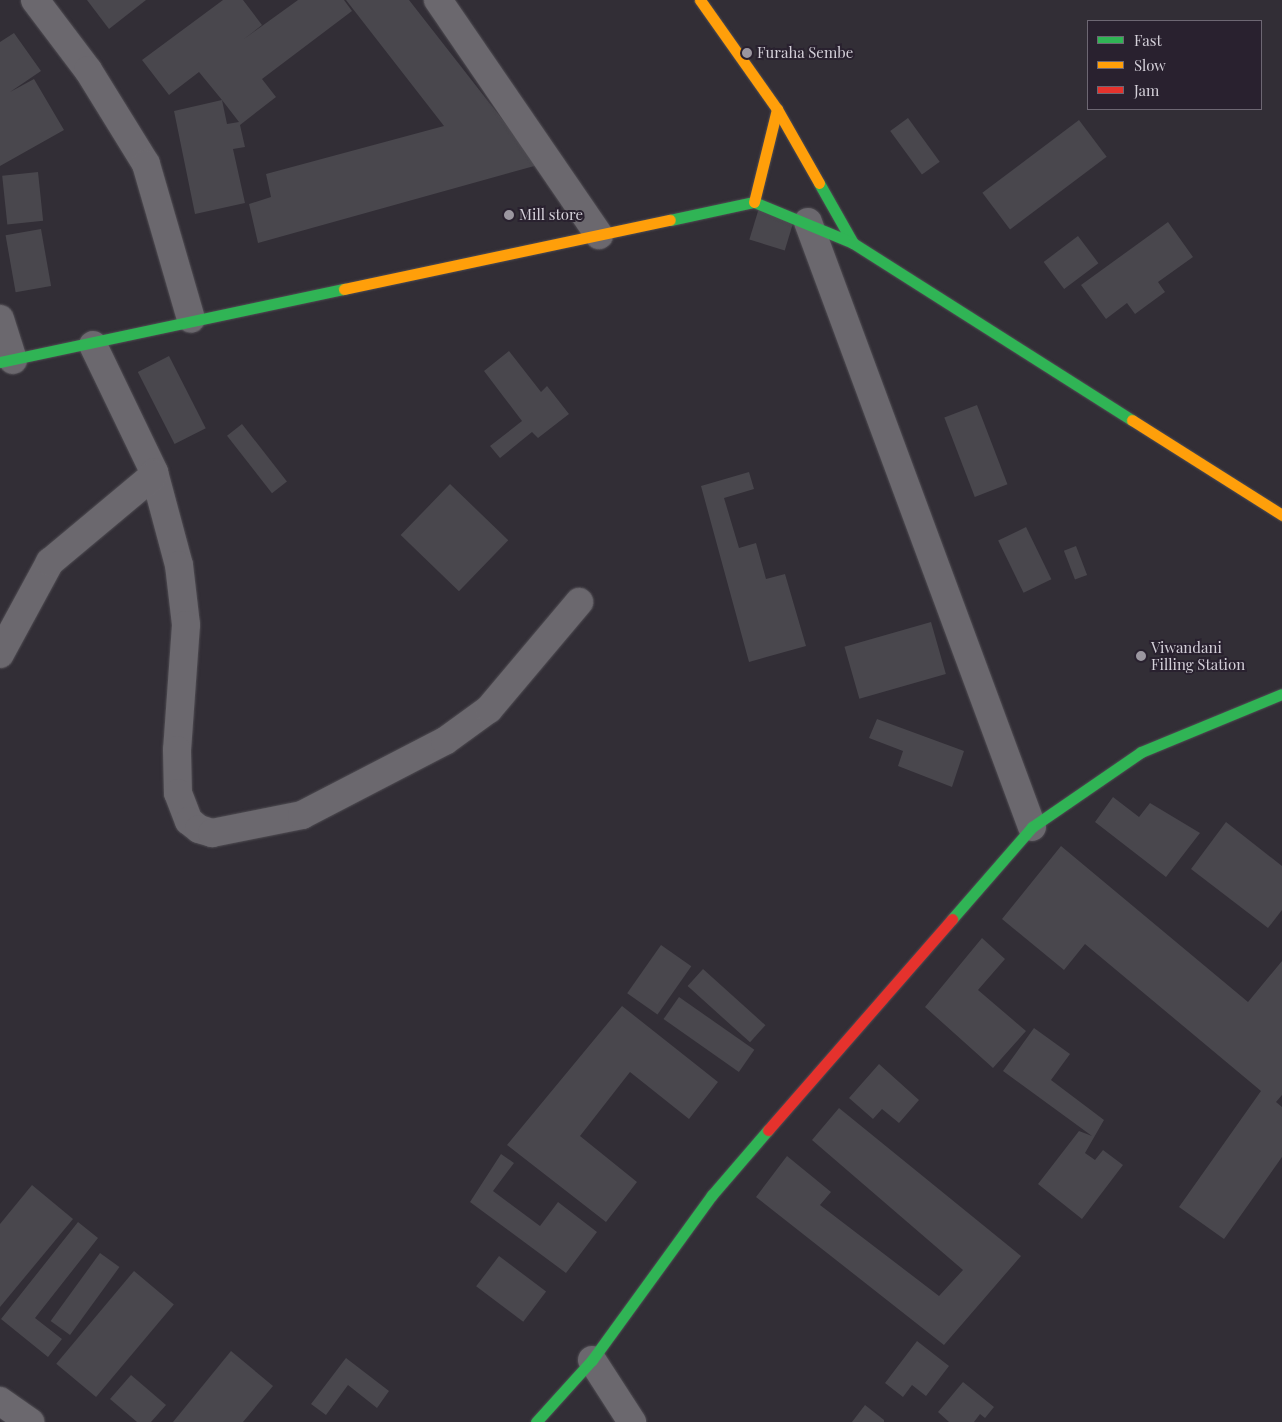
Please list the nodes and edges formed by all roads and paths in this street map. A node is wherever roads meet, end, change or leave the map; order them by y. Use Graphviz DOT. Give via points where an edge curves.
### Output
graph roads {
  1 [pos="35,0"];
  2 [pos="438,0"];
  3 [pos="700,0"];
  4 [pos="777,109"];
  5 [pos="754,202"];
  6 [pos="808,222"];
  7 [pos="599,235"];
  8 [pos="853,243"];
  9 [pos="0,319"];
  10 [pos="191,319"];
  11 [pos="92,345"];
  12 [pos="6,361"];
  13 [pos="154,475"];
  14 [pos="1282,515"];
  15 [pos="580,602"];
  16 [pos="0,654"];
  17 [pos="1282,694"];
  18 [pos="1032,827"];
  19 [pos="592,1360"];
  20 [pos="0,1400"];
  21 [pos="30,1422"];
  22 [pos="536,1422"];
  23 [pos="632,1422"];
  1 -- 10 [label="street" via="88,70 146,164"];
  2 -- 7 [label="street"];
  3 -- 4 [label="street"];
  4 -- 5 [label="street"];
  4 -- 8 [label="street"];
  5 -- 6 [label="street"];
  5 -- 7 [label="street"];
  6 -- 8 [label="street"];
  6 -- 18 [label="street"];
  7 -- 10 [label="street"];
  8 -- 14 [label="street"];
  9 -- 12 [label="street"];
  10 -- 11 [label="street"];
  11 -- 12 [label="street"];
  11 -- 13 [label="street"];
  13 -- 15 [label="street" via="179,565 186,626 177,750 178,793 189,821 198,830 212,833 302,815 445,740 489,709"];
  13 -- 16 [label="street" via="50,562"];
  17 -- 18 [label="street" via="1141,752"];
  18 -- 19 [label="street" via="712,1195"];
  19 -- 22 [label="street"];
  19 -- 23 [label="street"];
  20 -- 21 [label="street"];
}
